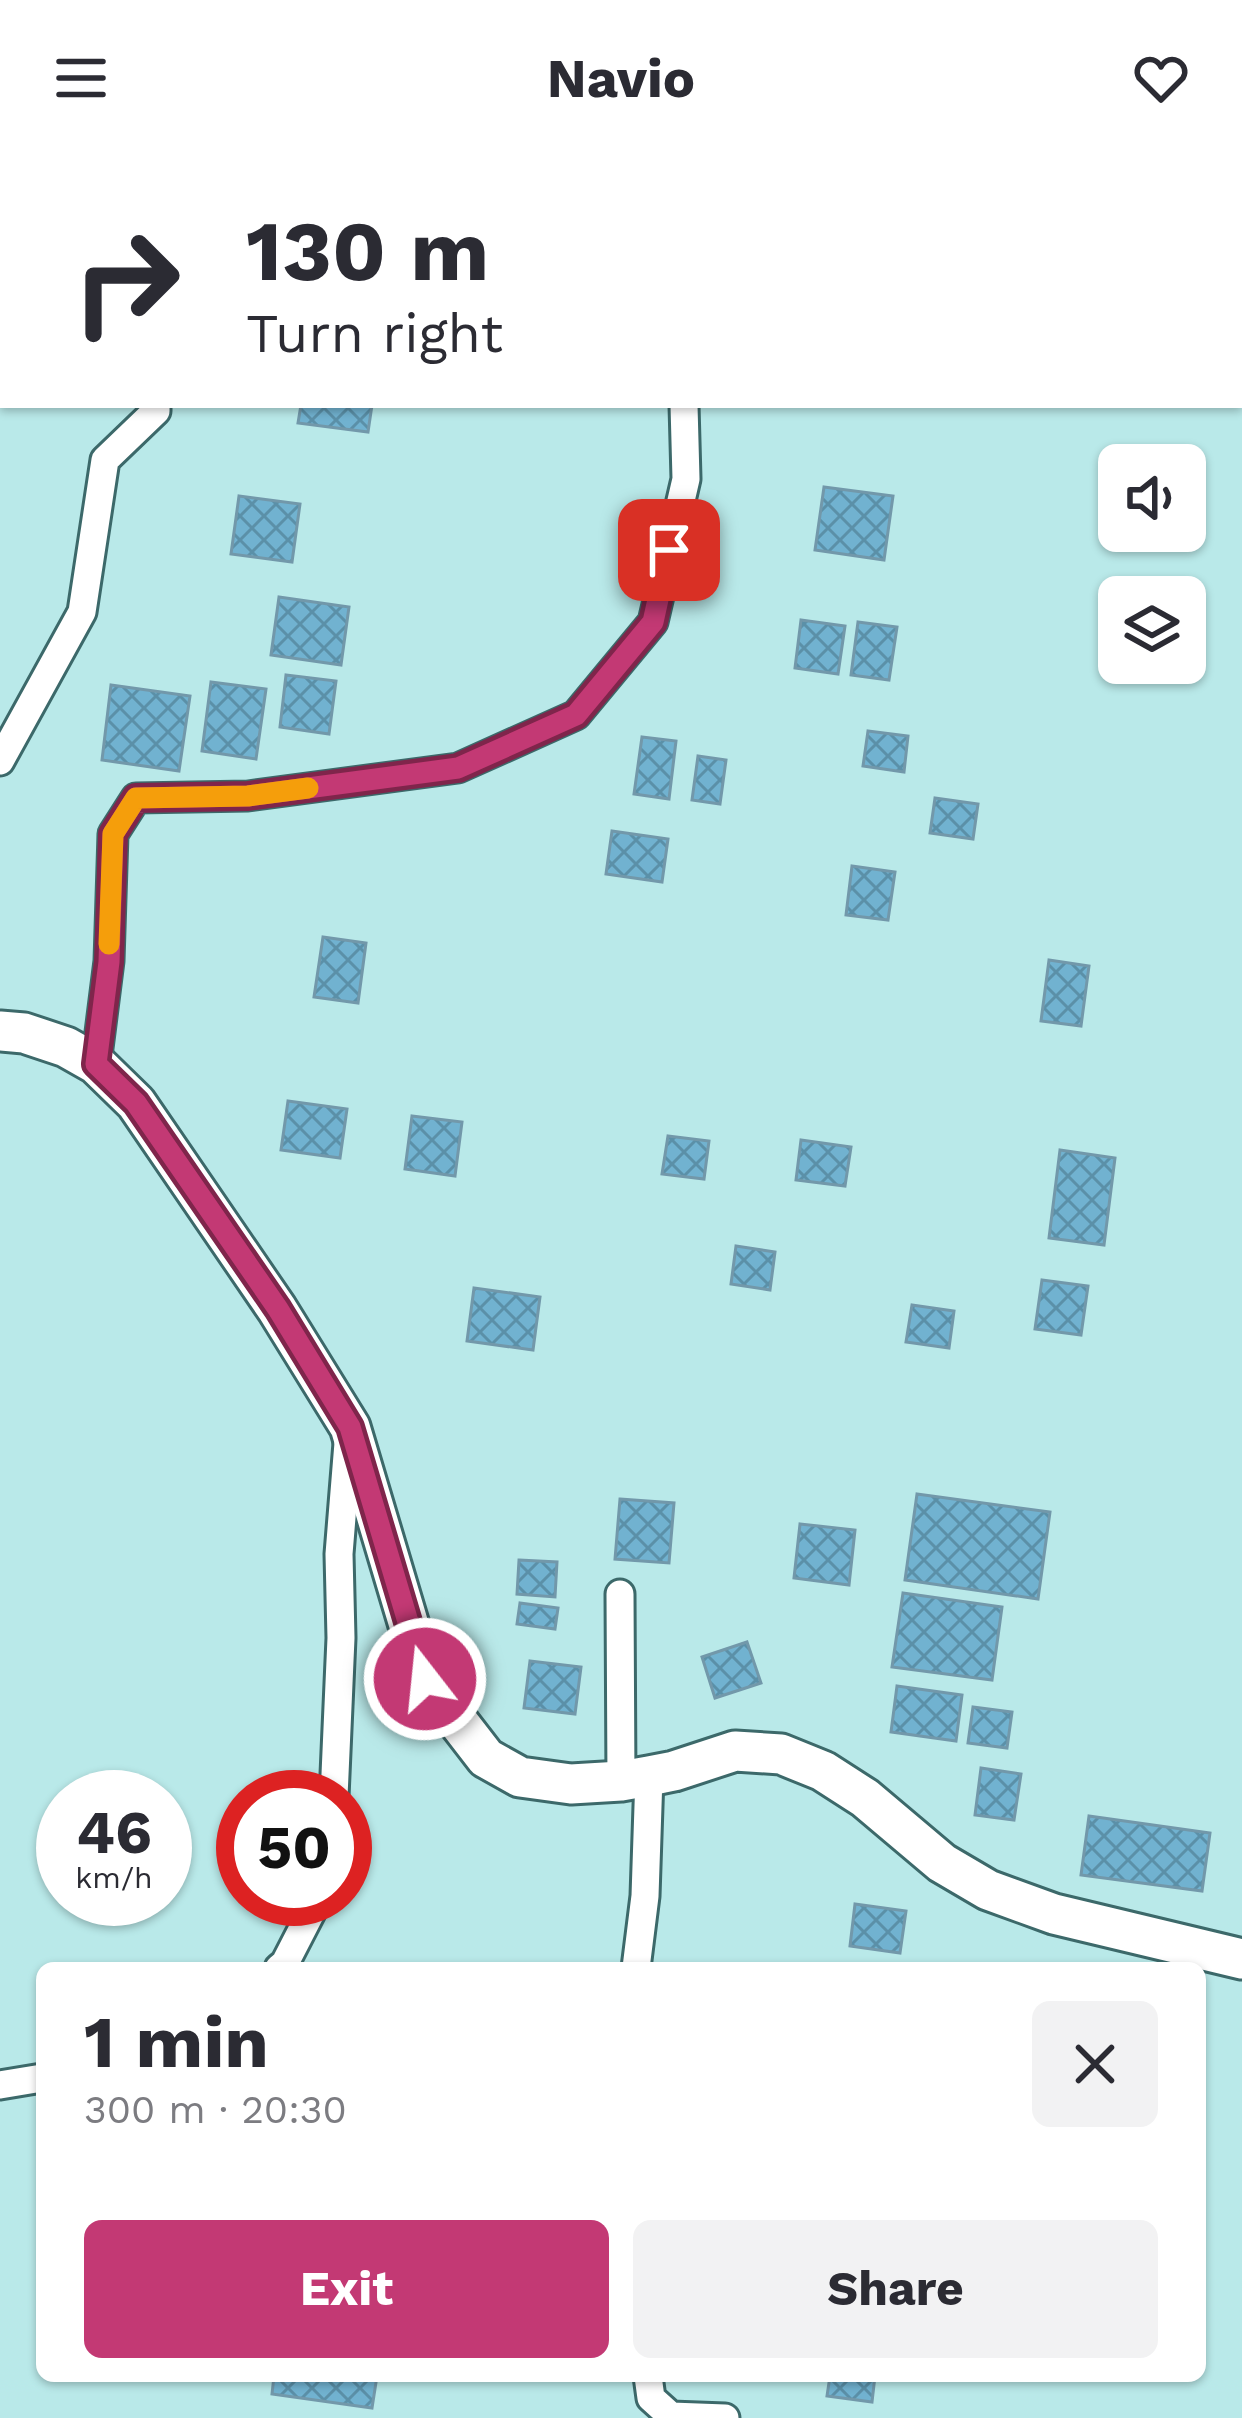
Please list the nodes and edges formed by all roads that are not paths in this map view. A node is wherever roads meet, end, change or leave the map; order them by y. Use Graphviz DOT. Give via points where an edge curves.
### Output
graph roads {
  1 [pos="156,408"];
  2 [pos="684,408"];
  3 [pos="0,761"];
  4 [pos="0,1031"];
  5 [pos="96,1064"];
  6 [pos="350,1427"];
  7 [pos="620,1594"];
  8 [pos="335,1770"];
  9 [pos="635,1779"];
  10 [pos="304,1926"];
  11 [pos="1242,1959"];
  12 [pos="286,1962"];
  13 [pos="637,1962"];
  14 [pos="36,2079"];
  15 [pos="0,2085"];
  16 [pos="649,2382"];
  17 [pos="725,2418"];
  1 -- 3 [label="street" via="105,460 82,612"];
  2 -- 5 [label="street" via="686,479 653,622 576,715 458,768 248,796 136,798 113,834"];
  4 -- 5 [label="main road"];
  5 -- 6 [label="main road" via="136,1103"];
  6 -- 8 [label="street"];
  6 -- 9 [label="main road" via="425,1679 469,1739 520,1777 571,1784"];
  7 -- 9 [label="street"];
  9 -- 11 [label="main road" via="735,1751 781,1754 865,1798 988,1890"];
  9 -- 13 [label="street" via="645,1896"];
  10 -- 12 [label="street"];
  14 -- 15 [label="street"];
  16 -- 17 [label="street" via="651,2398 671,2416"];
}
